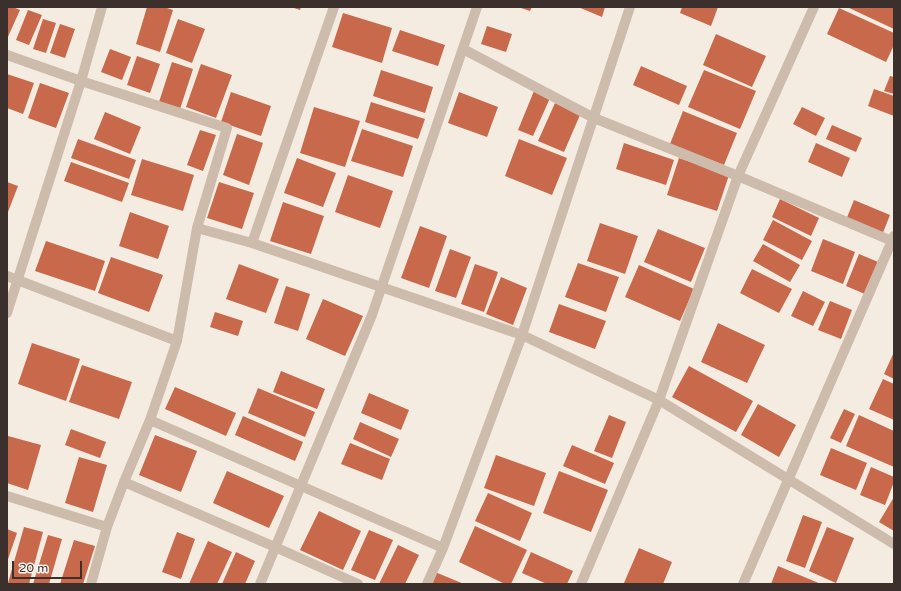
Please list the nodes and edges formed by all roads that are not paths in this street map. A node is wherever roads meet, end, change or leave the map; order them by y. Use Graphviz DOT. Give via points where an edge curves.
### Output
graph roads {
  1 [pos="102,7"];
  2 [pos="334,7"];
  3 [pos="477,7"];
  4 [pos="630,7"];
  5 [pos="814,7"];
  6 [pos="463,49"];
  7 [pos="7,55"];
  8 [pos="80,81"];
  9 [pos="594,118"];
  10 [pos="738,176"];
  11 [pos="197,228"];
  12 [pos="893,239"];
  13 [pos="252,243"];
  14 [pos="7,276"];
  15 [pos="17,279"];
  16 [pos="382,287"];
  17 [pos="7,313"];
  18 [pos="522,335"];
  19 [pos="177,341"];
  20 [pos="659,400"];
  21 [pos="150,420"];
  22 [pos="789,479"];
  23 [pos="124,482"];
  24 [pos="301,486"];
  25 [pos="7,496"];
  26 [pos="108,527"];
  27 [pos="894,544"];
  28 [pos="276,547"];
  29 [pos="443,548"];
  30 [pos="91,584"];
  31 [pos="260,584"];
  32 [pos="358,584"];
  33 [pos="428,584"];
  34 [pos="581,584"];
  35 [pos="744,584"];
  1 -- 8 [label="street"];
  2 -- 13 [label="street"];
  3 -- 6 [label="street"];
  4 -- 9 [label="street"];
  5 -- 10 [label="street"];
  6 -- 9 [label="street"];
  6 -- 16 [label="street"];
  7 -- 8 [label="street"];
  8 -- 11 [label="street" via="227,128"];
  8 -- 15 [label="street"];
  9 -- 10 [label="street"];
  9 -- 18 [label="street"];
  10 -- 12 [label="street"];
  10 -- 20 [label="street"];
  11 -- 13 [label="street"];
  11 -- 19 [label="street"];
  12 -- 22 [label="street"];
  13 -- 16 [label="street"];
  14 -- 15 [label="street"];
  15 -- 17 [label="street"];
  15 -- 19 [label="street"];
  16 -- 18 [label="street"];
  16 -- 24 [label="street"];
  18 -- 20 [label="street"];
  18 -- 29 [label="street"];
  19 -- 21 [label="street"];
  20 -- 22 [label="street"];
  20 -- 34 [label="street"];
  21 -- 23 [label="street"];
  21 -- 24 [label="street"];
  22 -- 27 [label="street"];
  22 -- 35 [label="street"];
  23 -- 26 [label="street"];
  23 -- 28 [label="street"];
  24 -- 28 [label="street"];
  24 -- 29 [label="street"];
  25 -- 26 [label="street"];
  26 -- 30 [label="street"];
  28 -- 31 [label="street"];
  28 -- 32 [label="street"];
  29 -- 33 [label="street"];
}
